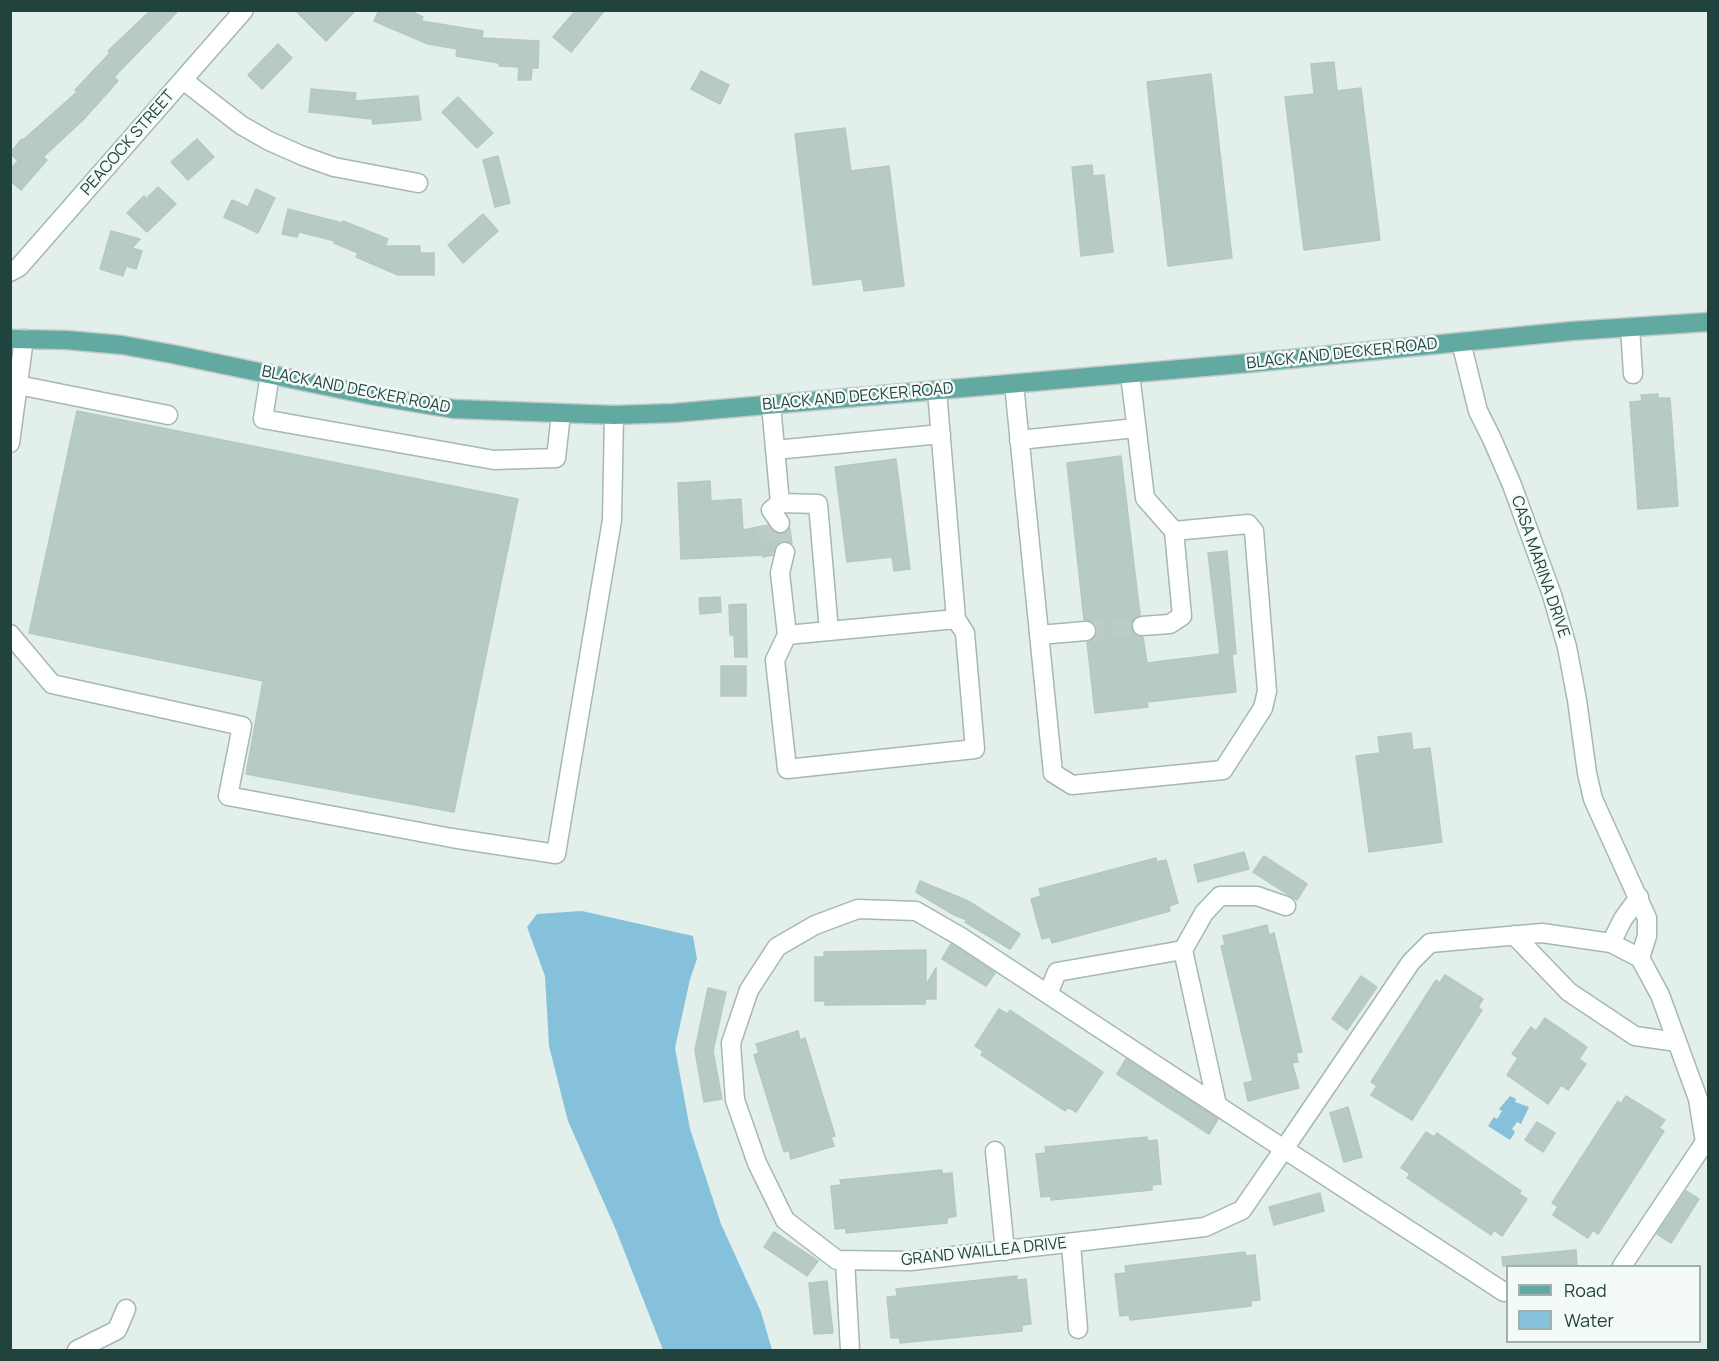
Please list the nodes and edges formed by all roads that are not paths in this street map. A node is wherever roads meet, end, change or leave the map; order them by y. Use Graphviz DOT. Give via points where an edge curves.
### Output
graph roads {
  1 [pos="244,10"];
  2 [pos="183,80"];
  3 [pos="417,183"];
  4 [pos="10,272"];
  5 [pos="1708,321"];
  6 [pos="1630,327"];
  7 [pos="17,339"];
  8 [pos="1461,342"];
  9 [pos="270,374"];
  10 [pos="1130,374"];
  11 [pos="1633,374"];
  12 [pos="1014,384"];
  13 [pos="18,385"];
  14 [pos="937,391"];
  15 [pos="771,405"];
  16 [pos="561,414"];
  17 [pos="168,415"];
  18 [pos="614,415"];
  19 [pos="1136,428"];
  20 [pos="941,434"];
  21 [pos="1019,440"];
  22 [pos="10,443"];
  23 [pos="775,450"];
  24 [pos="1174,531"];
  25 [pos="778,554"];
  26 [pos="956,619"];
  27 [pos="1142,626"];
  28 [pos="829,631"];
  29 [pos="1086,631"];
  30 [pos="10,634"];
  31 [pos="787,635"];
  32 [pos="1039,635"];
  33 [pos="1639,897"];
  34 [pos="1286,906"];
  35 [pos="1623,919"];
  36 [pos="1514,935"];
  37 [pos="1647,936"];
  38 [pos="1611,943"];
  39 [pos="1183,950"];
  40 [pos="1640,958"];
  41 [pos="1048,994"];
  42 [pos="1677,1042"];
  43 [pos="1217,1105"];
  44 [pos="1284,1149"];
  45 [pos="995,1151"];
  46 [pos="1071,1244"];
  47 [pos="1005,1251"];
  48 [pos="845,1260"];
  49 [pos="1623,1265"];
  50 [pos="1506,1292"];
  51 [pos="126,1309"];
  52 [pos="1078,1329"];
  53 [pos="77,1350"];
  54 [pos="850,1350"];
  1 -- 2 [label="street, PEACOCK STREET"];
  2 -- 3 [label="street" via="241,125 303,156"];
  2 -- 4 [label="street, PEACOCK STREET" via="19,267"];
  5 -- 6 [label="main road, BLACK AND DECKER ROAD"];
  6 -- 8 [label="main road, BLACK AND DECKER ROAD"];
  6 -- 11 [label="street"];
  7 -- 9 [label="main road, BLACK AND DECKER ROAD" via="122,345"];
  7 -- 13 [label="street"];
  8 -- 10 [label="main road, BLACK AND DECKER ROAD"];
  8 -- 33 [label="street, CASA MARINA DRIVE" via="1478,411 1512,484 1552,595 1567,647 1593,799"];
  9 -- 16 [label="main road, BLACK AND DECKER ROAD" via="454,408"];
  9 -- 16 [label="street" via="263,419 494,460 556,458"];
  10 -- 12 [label="main road, BLACK AND DECKER ROAD"];
  10 -- 19 [label="street"];
  12 -- 14 [label="main road, BLACK AND DECKER ROAD"];
  12 -- 21 [label="street"];
  13 -- 17 [label="street"];
  13 -- 22 [label="street"];
  14 -- 15 [label="main road, BLACK AND DECKER ROAD"];
  14 -- 20 [label="street"];
  15 -- 18 [label="main road, BLACK AND DECKER ROAD"];
  15 -- 23 [label="street"];
  16 -- 18 [label="main road, BLACK AND DECKER ROAD"];
  18 -- 30 [label="street" via="612,520 556,854 228,796 242,726 52,684"];
  19 -- 21 [label="street"];
  19 -- 24 [label="street" via="1145,498"];
  20 -- 23 [label="street"];
  20 -- 26 [label="street"];
  21 -- 32 [label="street"];
  23 -- 28 [label="street" via="774,515 818,504"];
  24 -- 27 [label="street" via="1182,616 1170,624"];
  24 -- 32 [label="street" via="1248,524 1254,531 1267,691 1263,708 1222,770 1072,785 1053,773"];
  25 -- 31 [label="street"];
  26 -- 28 [label="street"];
  26 -- 31 [label="street" via="966,633 975,749 787,769 775,660"];
  28 -- 31 [label="street"];
  29 -- 32 [label="street"];
  33 -- 35 [label="street"];
  33 -- 37 [label="street, CASA MARINA DRIVE" via="1647,918"];
  34 -- 39 [label="street" via="1257,896 1220,896 1204,914"];
  35 -- 37 [label="street"];
  35 -- 38 [label="street"];
  36 -- 38 [label="street, GRAND WAILLEA DRIVE" via="1542,933"];
  36 -- 42 [label="street" via="1578,999 1635,1036"];
  36 -- 44 [label="street, GRAND WAILLEA DRIVE" via="1430,943 1411,962"];
  37 -- 40 [label="street, CASA MARINA DRIVE"];
  38 -- 40 [label="street, GRAND WAILLEA DRIVE"];
  39 -- 41 [label="street" via="1057,972"];
  39 -- 43 [label="street"];
  40 -- 42 [label="street" via="1660,995"];
  41 -- 43 [label="street, GRAND WAILLEA DRIVE"];
  41 -- 48 [label="street, GRAND WAILLEA DRIVE" via="916,911 858,909 816,925 777,947 749,990 730,1043 735,1100 757,1163 784,1220 837,1260"];
  42 -- 49 [label="street" via="1698,1099 1705,1142"];
  43 -- 44 [label="street, GRAND WAILLEA DRIVE"];
  44 -- 46 [label="street, GRAND WAILLEA DRIVE" via="1242,1210 1205,1227"];
  44 -- 50 [label="street, GRAND WAILLEA DRIVE"];
  45 -- 47 [label="street"];
  46 -- 47 [label="street, GRAND WAILLEA DRIVE"];
  46 -- 52 [label="street"];
  47 -- 48 [label="street, GRAND WAILLEA DRIVE" via="911,1262"];
  48 -- 54 [label="street"];
  51 -- 53 [label="street" via="117,1330"];
}
